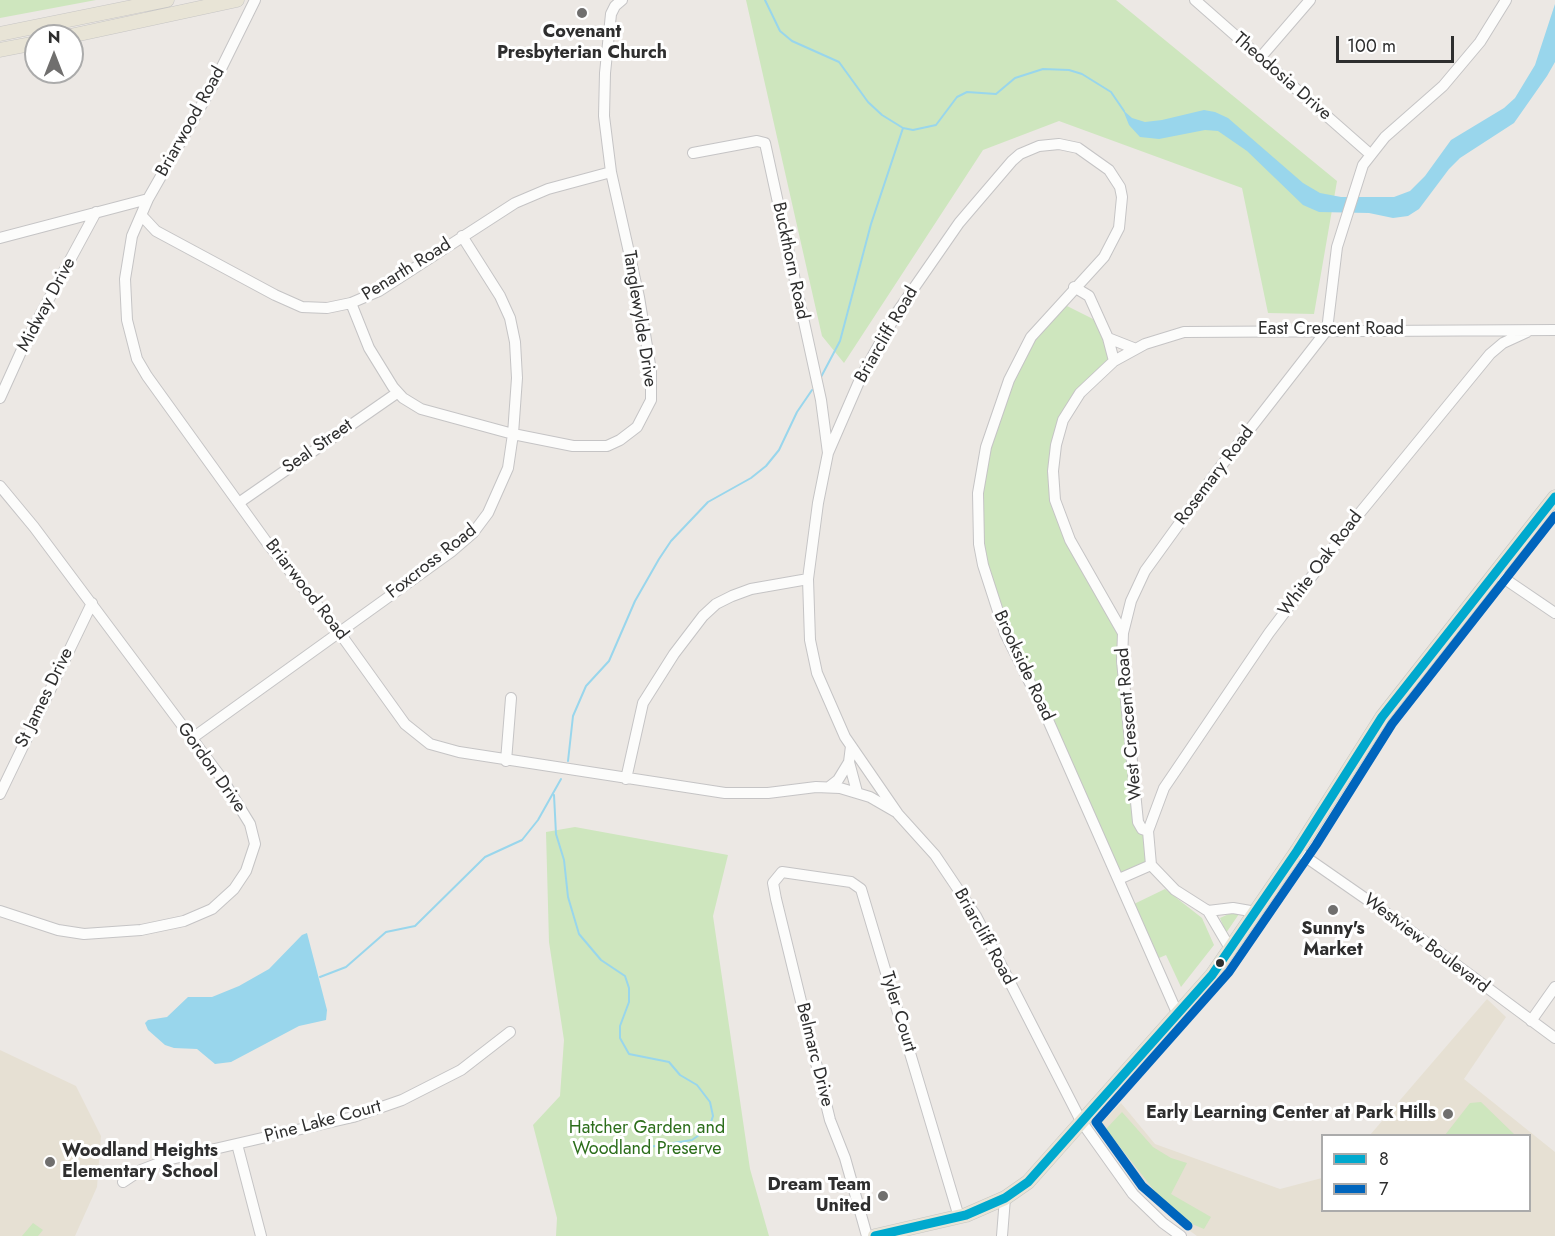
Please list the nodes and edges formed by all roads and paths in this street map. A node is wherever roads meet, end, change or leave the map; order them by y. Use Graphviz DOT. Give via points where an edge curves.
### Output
graph roads {
  1 [pos="166,0"];
  2 [pos="237,0"];
  3 [pos="255,0"];
  4 [pos="622,0"];
  5 [pos="1195,0"];
  6 [pos="1310,0"];
  7 [pos="1506,0"];
  8 [pos="107,13"];
  9 [pos="112,27"];
  10 [pos="84,33"];
  11 [pos="0,34"];
  12 [pos="24,45"];
  13 [pos="0,50"];
  14 [pos="1260,58"];
  15 [pos="693,153"];
  16 [pos="1370,154"];
  17 [pos="611,172"];
  18 [pos="148,199"];
  19 [pos="96,212"];
  20 [pos="142,216"];
  21 [pos="462,236"];
  22 [pos="0,238"];
  23 [pos="1091,269"];
  24 [pos="1074,287"];
  25 [pos="1089,296"];
  26 [pos="351,303"];
  27 [pos="1327,330"];
  28 [pos="1533,330"];
  29 [pos="1555,330"];
  30 [pos="1108,338"];
  31 [pos="1136,349"];
  32 [pos="1114,361"];
  33 [pos="397,393"];
  34 [pos="0,398"];
  35 [pos="513,434"];
  36 [pos="828,453"];
  37 [pos="0,486"];
  38 [pos="1555,497"];
  39 [pos="240,502"];
  40 [pos="1496,573"];
  41 [pos="807,579"];
  42 [pos="92,603"];
  43 [pos="1555,612"];
  44 [pos="339,632"];
  45 [pos="1123,633"];
  46 [pos="511,699"];
  47 [pos="191,739"];
  48 [pos="851,746"];
  49 [pos="506,761"];
  50 [pos="849,762"];
  51 [pos="866,766"];
  52 [pos="626,779"];
  53 [pos="829,787"];
  54 [pos="857,792"];
  55 [pos="0,794"];
  56 [pos="898,814"];
  57 [pos="1148,831"];
  58 [pos="1297,851"];
  59 [pos="1152,865"];
  60 [pos="778,873"];
  61 [pos="1119,879"];
  62 [pos="0,911"];
  63 [pos="1208,911"];
  64 [pos="1256,912"];
  65 [pos="1231,950"];
  66 [pos="1555,987"];
  67 [pos="1178,1015"];
  68 [pos="1531,1021"];
  69 [pos="510,1032"];
  70 [pos="1555,1038"];
  71 [pos="1081,1121"];
  72 [pos="237,1144"];
  73 [pos="123,1182"];
  74 [pos="1005,1198"];
  75 [pos="959,1217"];
  76 [pos="1166,1232"];
  77 [pos="261,1236"];
  78 [pos="867,1236"];
  79 [pos="875,1236"];
  80 [pos="1002,1236"];
  81 [pos="1181,1236"];
  1 -- 8 [label="main road"];
  2 -- 9 [label="main road"];
  3 -- 18 [label="street, Briarwood Road" via="213,85"];
  4 -- 17 [label="street, Tanglewylde Drive" via="611,14 605,73 604,116"];
  5 -- 14 [label="street, Theodosia Drive"];
  6 -- 14 [label="street"];
  7 -- 16 [label="street" via="1480,42 1443,86"];
  8 -- 9 [label="main road"];
  8 -- 11 [label="main road"];
  9 -- 10 [label="main road"];
  12 -- 13 [label="main road"];
  14 -- 16 [label="street, Theodosia Drive"];
  15 -- 36 [label="street, Buckthorn Road" via="757,141 765,143"];
  16 -- 27 [label="street" via="1353,190 1337,248"];
  17 -- 21 [label="street, Penarth Road" via="536,193"];
  17 -- 35 [label="street, Tanglewylde Drive" via="651,371 648,410 629,435 599,447"];
  18 -- 19 [label="street"];
  18 -- 20 [label="street, Briarwood Road"];
  19 -- 22 [label="street"];
  19 -- 34 [label="street, Midway Drive"];
  20 -- 26 [label="street, Penarth Road" via="162,234 288,302 314,308"];
  20 -- 39 [label="street, Briarwood Road" via="132,236 125,279 127,320 137,358 158,393"];
  21 -- 26 [label="street, Penarth Road" via="379,291"];
  21 -- 35 [label="street, Foxcross Road" via="500,296 513,330 517,378"];
  23 -- 24 [label="street, Brookside Road"];
  23 -- 25 [label="street"];
  23 -- 36 [label="street, Briarcliff Road" via="1109,250 1119,228 1122,197 1116,178 1086,152 1069,146 1039,146 1020,154 959,223 898,311 861,377"];
  24 -- 25 [label="street"];
  24 -- 61 [label="street, Brookside Road" via="1031,337 1000,402 986,447 978,493 978,533 982,565 1005,633"];
  25 -- 30 [label="street"];
  26 -- 33 [label="street, Tanglewylde Drive" via="369,348"];
  27 -- 28 [label="street, East Crescent Road"];
  27 -- 31 [label="street, East Crescent Road" via="1184,333"];
  27 -- 45 [label="street, Rosemary Road" via="1151,563 1131,601"];
  28 -- 29 [label="street, East Crescent Road"];
  28 -- 57 [label="street, White Oak Road" via="1490,354 1359,514 1269,633 1171,779"];
  30 -- 31 [label="street"];
  30 -- 32 [label="street"];
  31 -- 32 [label="street, East Crescent Road"];
  32 -- 45 [label="street, West Crescent Road" via="1093,379 1069,409 1056,445 1053,471 1059,516"];
  33 -- 35 [label="street, Tanglewylde Drive" via="435,414"];
  33 -- 39 [label="street, Seal Street"];
  35 -- 44 [label="street, Foxcross Road" via="504,479 488,513 473,533"];
  36 -- 41 [label="street, Briarcliff Road"];
  37 -- 42 [label="street, Gordon Drive"];
  38 -- 40 [label="main road"];
  39 -- 44 [label="street, Briarwood Road" via="268,544"];
  40 -- 43 [label="street"];
  40 -- 58 [label="main road" via="1382,717"];
  41 -- 48 [label="street, Briarcliff Road" via="810,640 817,673"];
  41 -- 52 [label="street" via="751,589 716,604 703,616 643,704"];
  42 -- 47 [label="street, Gordon Drive"];
  42 -- 55 [label="street, St James Drive"];
  44 -- 47 [label="street, Foxcross Road"];
  44 -- 49 [label="street, Briarwood Road" via="411,731 439,748"];
  45 -- 57 [label="street, West Crescent Road" via="1122,661 1138,822 1142,830"];
  46 -- 49 [label="street"];
  47 -- 62 [label="street, Gordon Drive" via="223,780 253,831 255,844 250,861 241,880 224,900 184,921 97,934 57,930"];
  48 -- 50 [label="street"];
  48 -- 51 [label="street, Briarcliff Road"];
  49 -- 52 [label="street, Briarwood Road"];
  50 -- 53 [label="street"];
  50 -- 54 [label="street"];
  51 -- 54 [label="street"];
  51 -- 56 [label="street, Briarcliff Road"];
  52 -- 53 [label="street, Briarwood Road" via="725,793"];
  53 -- 54 [label="street, Briarwood Road"];
  54 -- 56 [label="street, Briarwood Road"];
  56 -- 71 [label="street, Briarcliff Road" via="935,855 976,916"];
  57 -- 59 [label="street, West Crescent Road"];
  58 -- 64 [label="main road"];
  58 -- 68 [label="street, Westview Boulevard"];
  59 -- 61 [label="street"];
  59 -- 63 [label="street" via="1175,890"];
  60 -- 75 [label="street, Tyler Court" via="851,882 861,889"];
  60 -- 78 [label="street, Belmarc Drive" via="773,883 776,899 815,1060"];
  61 -- 67 [label="street, Brookside Road"];
  63 -- 64 [label="street" via="1233,908"];
  63 -- 65 [label="street"];
  64 -- 65 [label="main road"];
  65 -- 67 [label="main road"];
  66 -- 68 [label="street"];
  67 -- 71 [label="main road"];
  68 -- 70 [label="street, Westview Boulevard"];
  69 -- 72 [label="street, Pine Lake Court" via="461,1070 402,1100 353,1117"];
  71 -- 74 [label="main road" via="1028,1182"];
  71 -- 76 [label="street, Briarcliff Road" via="1133,1194"];
  72 -- 73 [label="street, Pine Lake Court" via="167,1160"];
  72 -- 77 [label="street"];
  74 -- 75 [label="main road"];
  74 -- 80 [label="street"];
  75 -- 79 [label="main road"];
  76 -- 81 [label="street, Briarcliff Road"];
}
